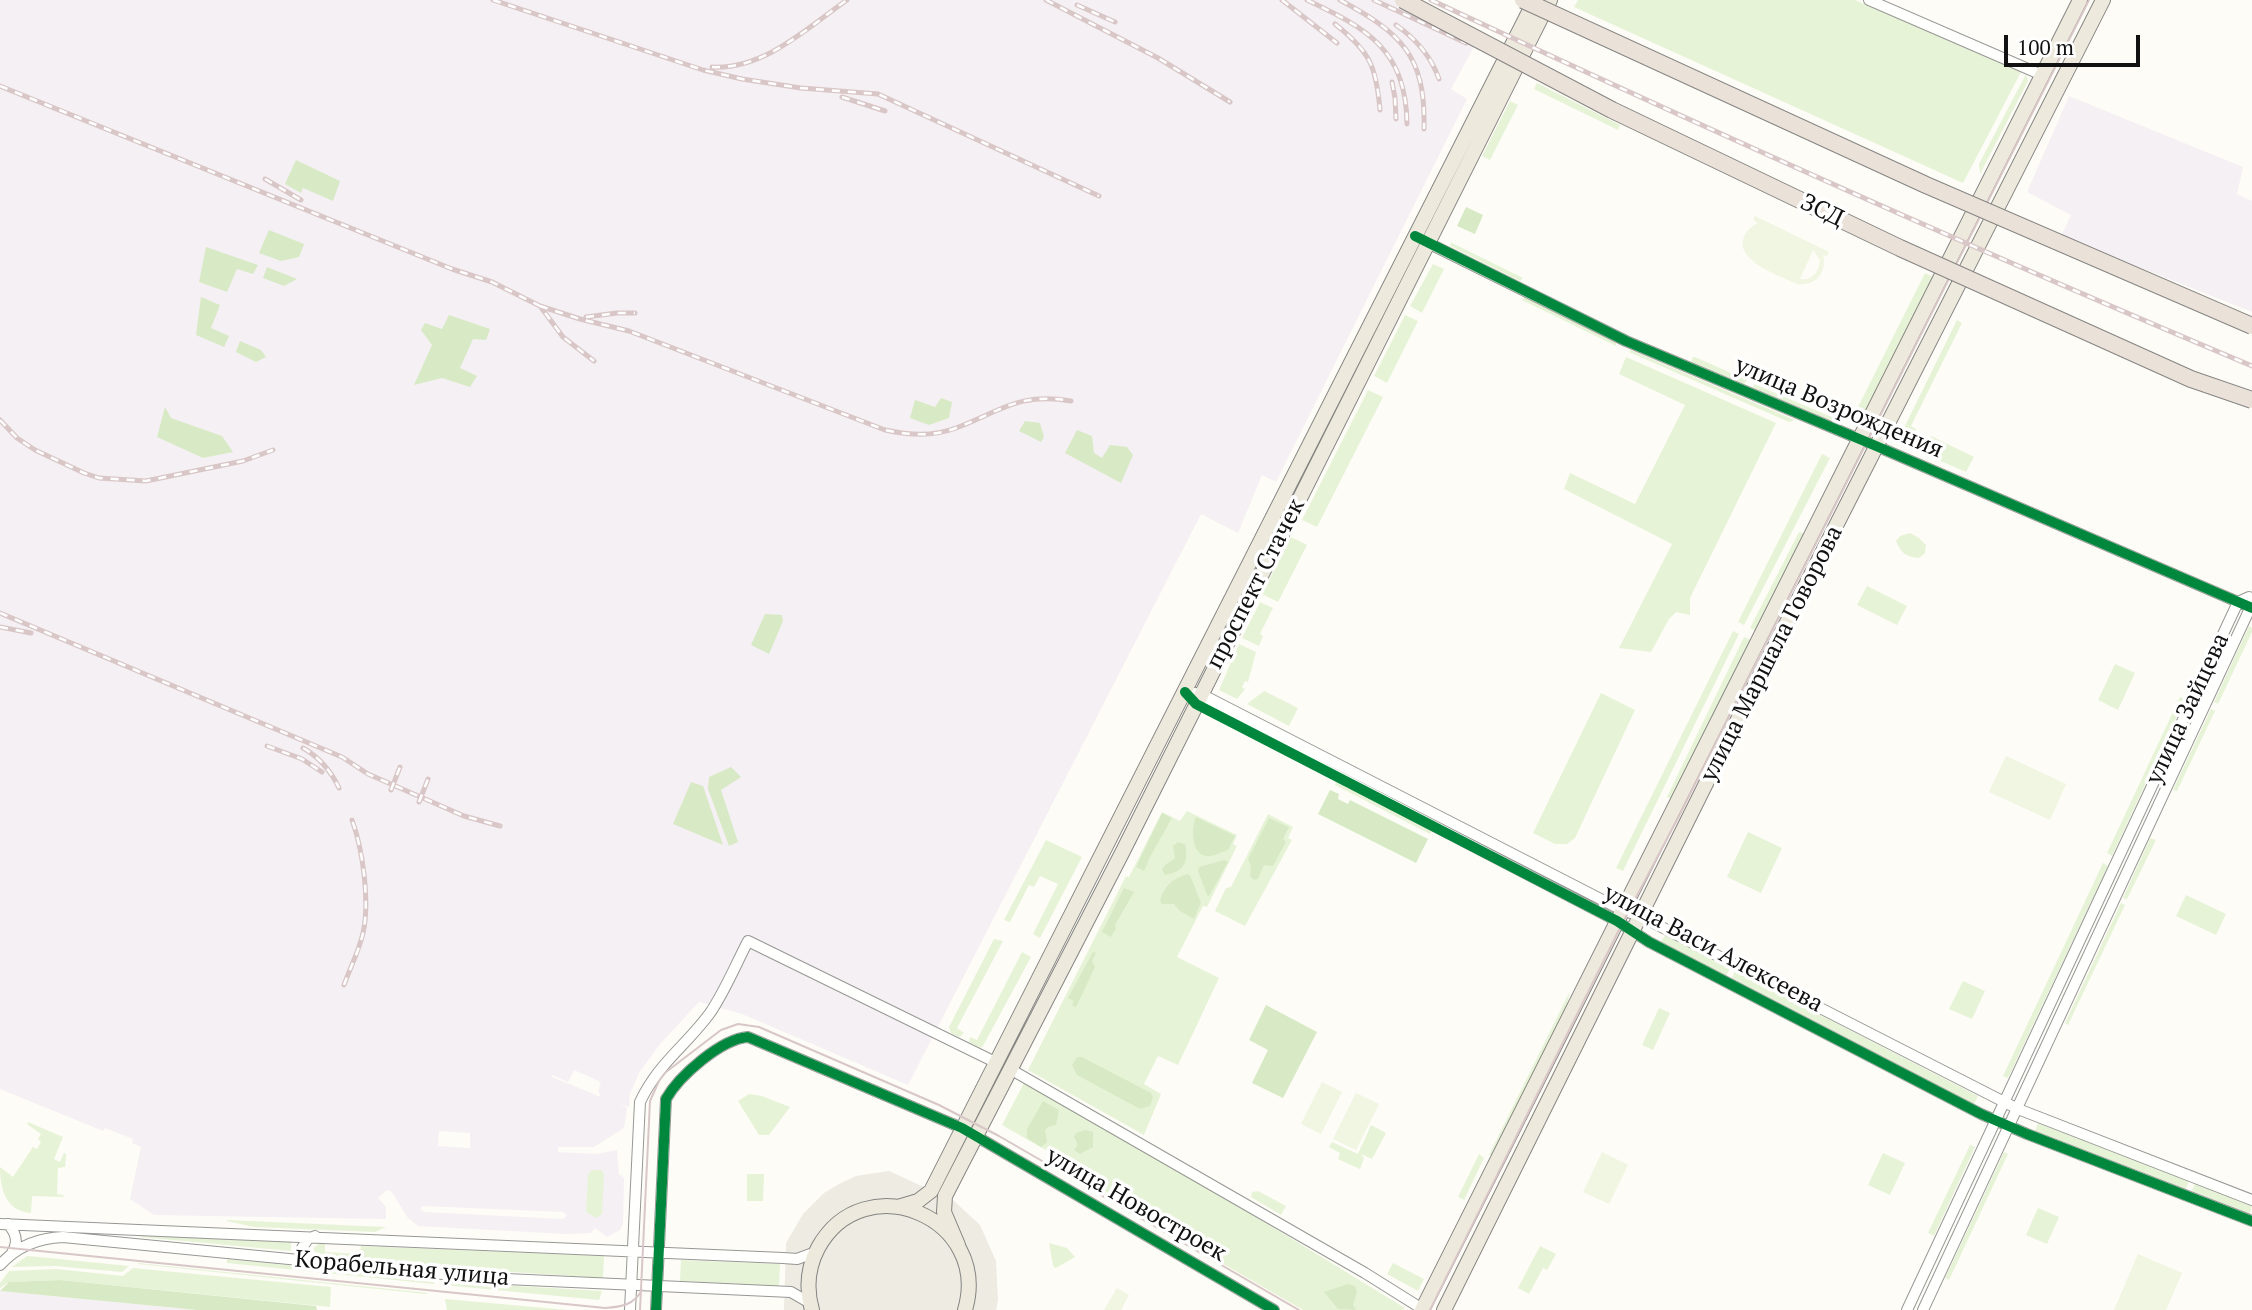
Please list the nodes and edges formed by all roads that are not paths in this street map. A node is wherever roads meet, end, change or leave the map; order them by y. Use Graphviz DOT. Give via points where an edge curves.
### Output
graph roads {
  1 [pos="1403,0"];
  2 [pos="1523,0"];
  3 [pos="1535,0"];
  4 [pos="1550,0"];
  5 [pos="1868,0"];
  6 [pos="2080,0"];
  7 [pos="2103,0"];
  8 [pos="2042,75"];
  9 [pos="1421,240"];
  10 [pos="2252,326"];
  11 [pos="2252,400"];
  12 [pos="1860,440"];
  13 [pos="1876,446"];
  14 [pos="2248,603"];
  15 [pos="1185,692"];
  16 [pos="1199,699"];
  17 [pos="1620,916"];
  18 [pos="1640,916"];
  19 [pos="1632,932"];
  20 [pos="995,1062"];
  21 [pos="1010,1069"];
  22 [pos="2004,1103"];
  23 [pos="2018,1109"];
  24 [pos="1996,1121"];
  25 [pos="2010,1126"];
  26 [pos="962,1128"];
  27 [pos="976,1136"];
  28 [pos="2252,1200"];
  29 [pos="898,1207"];
  30 [pos="2252,1221"];
  31 [pos="4,1224"];
  32 [pos="315,1236"];
  33 [pos="958,1245"];
  34 [pos="632,1251"];
  35 [pos="659,1252"];
  36 [pos="816,1252"];
  37 [pos="12,1253"];
  38 [pos="312,1261"];
  39 [pos="0,1265"];
  40 [pos="631,1285"];
  41 [pos="657,1286"];
  42 [pos="811,1307"];
  43 [pos="630,1310"];
  44 [pos="656,1310"];
  45 [pos="965,1310"];
  46 [pos="1275,1310"];
  47 [pos="1423,1310"];
  48 [pos="1444,1310"];
  49 [pos="1908,1310"];
  50 [pos="1923,1310"];
  1 -- 11 [label="highway, ЗСД, bridge" via="1612,110 1900,248 2192,379"];
  2 -- 10 [label="highway, bridge" via="1927,185"];
  3 -- 9 [label="main road, проспект Стачек"];
  4 -- 9 [label="main road, проспект Стачек"];
  5 -- 8 [label="street"];
  6 -- 8 [label="main road, улица Маршала Говорова"];
  7 -- 13 [label="main road, улица Маршала Говорова"];
  8 -- 12 [label="main road, улица Маршала Говорова"];
  9 -- 12 [label="street, улица Возрождения" via="1626,341"];
  9 -- 15 [label="main road, проспект Стачек"];
  9 -- 16 [label="main road, проспект Стачек"];
  12 -- 13 [label="street, улица Возрождения"];
  12 -- 17 [label="main road, улица Маршала Говорова"];
  13 -- 14 [label="street, улица Возрождения"];
  13 -- 18 [label="main road, улица Маршала Говорова"];
  14 -- 22 [label="street, улица Зайцева"];
  14 -- 23 [label="street, улица Зайцева"];
  15 -- 16 [label="street, улица Васи Алексеева"];
  15 -- 20 [label="main road, проспект Стачек"];
  16 -- 17 [label="street, улица Васи Алексеева"];
  16 -- 21 [label="main road, проспект Стачек"];
  17 -- 18 [label="street, улица Васи Алексеева"];
  17 -- 19 [label="street, улица Васи Алексеева"];
  17 -- 47 [label="main road, улица Маршала Говорова"];
  18 -- 19 [label="main road, улица Маршала Говорова"];
  18 -- 22 [label="street, улица Васи Алексеева"];
  19 -- 24 [label="street, улица Васи Алексеева"];
  19 -- 48 [label="main road, улица Маршала Говорова"];
  20 -- 26 [label="main road, проспект Стачек"];
  20 -- 34 [label="street" via="748,941 709,1013 661,1066 640,1102"];
  21 -- 27 [label="main road, проспект Стачек"];
  21 -- 47 [label="street"];
  22 -- 23 [label="street, улица Васи Алексеева"];
  22 -- 24 [label="street, улица Зайцева"];
  23 -- 25 [label="street, улица Зайцева"];
  23 -- 28 [label="street, улица Васи Алексеева"];
  24 -- 25 [label="street, улица Васи Алексеева"];
  24 -- 49 [label="street, улица Зайцева"];
  25 -- 30 [label="street, улица Васи Алексеева"];
  25 -- 50 [label="street, улица Зайцева"];
  26 -- 27 [label="street, улица Новостроек"];
  26 -- 29 [label="main road, проспект Стачек" via="931,1191"];
  26 -- 35 [label="street, улица Новостроек" via="755,1038 738,1038 687,1073 666,1099"];
  27 -- 33 [label="main road, проспект Стачек" via="944,1203"];
  27 -- 46 [label="street, улица Новостроек"];
  29 -- 33 [label="main road" via="932,1219"];
  29 -- 36 [label="main road" via="872,1208 848,1217 829,1232"];
  31 -- 32 [label="street, Корабельная улица"];
  31 -- 37 [label="street" via="17,1242"];
  32 -- 34 [label="street, Корабельная улица"];
  32 -- 38 [label="street" via="302,1248"];
  33 -- 45 [label="main road, проспект Стачек" via="969,1281"];
  34 -- 35 [label="street, Корабельная улица"];
  34 -- 40 [label="street"];
  35 -- 36 [label="street, Корабельная улица" via="797,1259"];
  35 -- 41 [label="street, улица Новостроек"];
  36 -- 42 [label="main road" via="809,1277"];
  37 -- 38 [label="street, Корабельная улица" via="37,1240 63,1237"];
  37 -- 39 [label="street, Корабельная улица"];
  38 -- 40 [label="street, Корабельная улица" via="484,1278"];
  40 -- 41 [label="street, Корабельная улица"];
  40 -- 43 [label="street"];
  41 -- 42 [label="street, Корабельная улица" via="791,1292"];
  41 -- 44 [label="street, улица Новостроек"];
}
